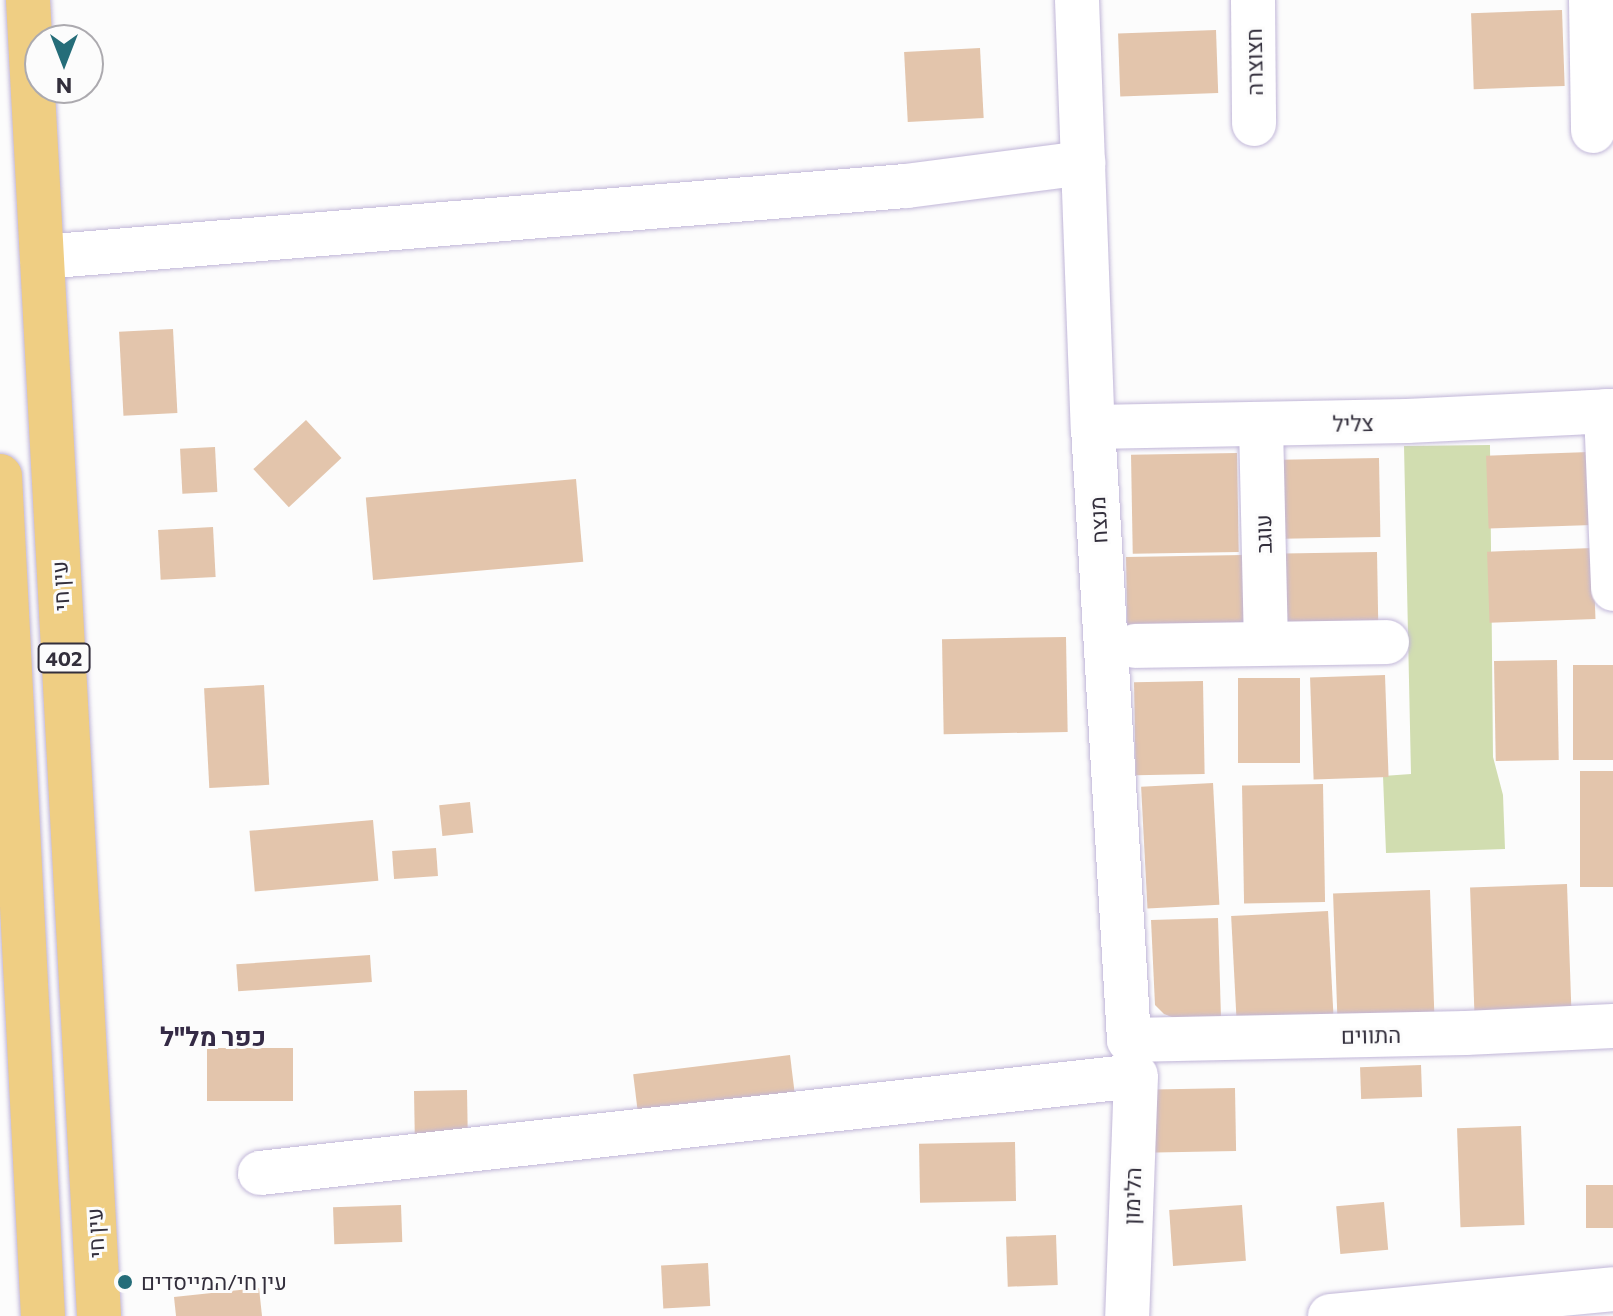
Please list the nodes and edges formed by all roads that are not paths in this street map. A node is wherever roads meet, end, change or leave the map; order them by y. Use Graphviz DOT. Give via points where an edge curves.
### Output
graph roads {
  1 [pos="28,0"];
  2 [pos="1077,0"];
  3 [pos="1253,0"];
  4 [pos="1591,0"];
  5 [pos="1254,124"];
  6 [pos="1593,131"];
  7 [pos="1084,163"];
  8 [pos="42,257"];
  9 [pos="1610,411"];
  10 [pos="1261,425"];
  11 [pos="1093,427"];
  12 [pos="0,476"];
  13 [pos="0,483"];
  14 [pos="1613,589"];
  15 [pos="1387,642"];
  16 [pos="1266,643"];
  17 [pos="1135,646"];
  18 [pos="9,843"];
  19 [pos="1613,1026"];
  20 [pos="1132,1058"];
  21 [pos="260,1173"];
  22 [pos="1613,1289"];
  23 [pos="43,1316"];
  24 [pos="99,1316"];
  25 [pos="1127,1316"];
  26 [pos="1330,1316"];
  1 -- 8 [label="main road, עין חי / 402"];
  2 -- 7 [label="street, מנצח"];
  3 -- 5 [label="street, חצוצרה"];
  4 -- 6 [label="street"];
  7 -- 8 [label="street" via="906,186"];
  7 -- 11 [label="street, מנצח"];
  8 -- 24 [label="main road, עין חי / 402"];
  9 -- 10 [label="street, צליל"];
  9 -- 14 [label="street"];
  10 -- 11 [label="street, צליל"];
  10 -- 16 [label="street, עוגב"];
  11 -- 20 [label="street, מנצח"];
  12 -- 13 [label="main road, 402"];
  13 -- 18 [label="main road, 402"];
  15 -- 16 [label="street"];
  16 -- 17 [label="street"];
  18 -- 23 [label="main road, 402"];
  19 -- 20 [label="street, התווים"];
  20 -- 21 [label="street, התווים"];
  20 -- 25 [label="street, הלימון"];
  22 -- 26 [label="street"];
}
